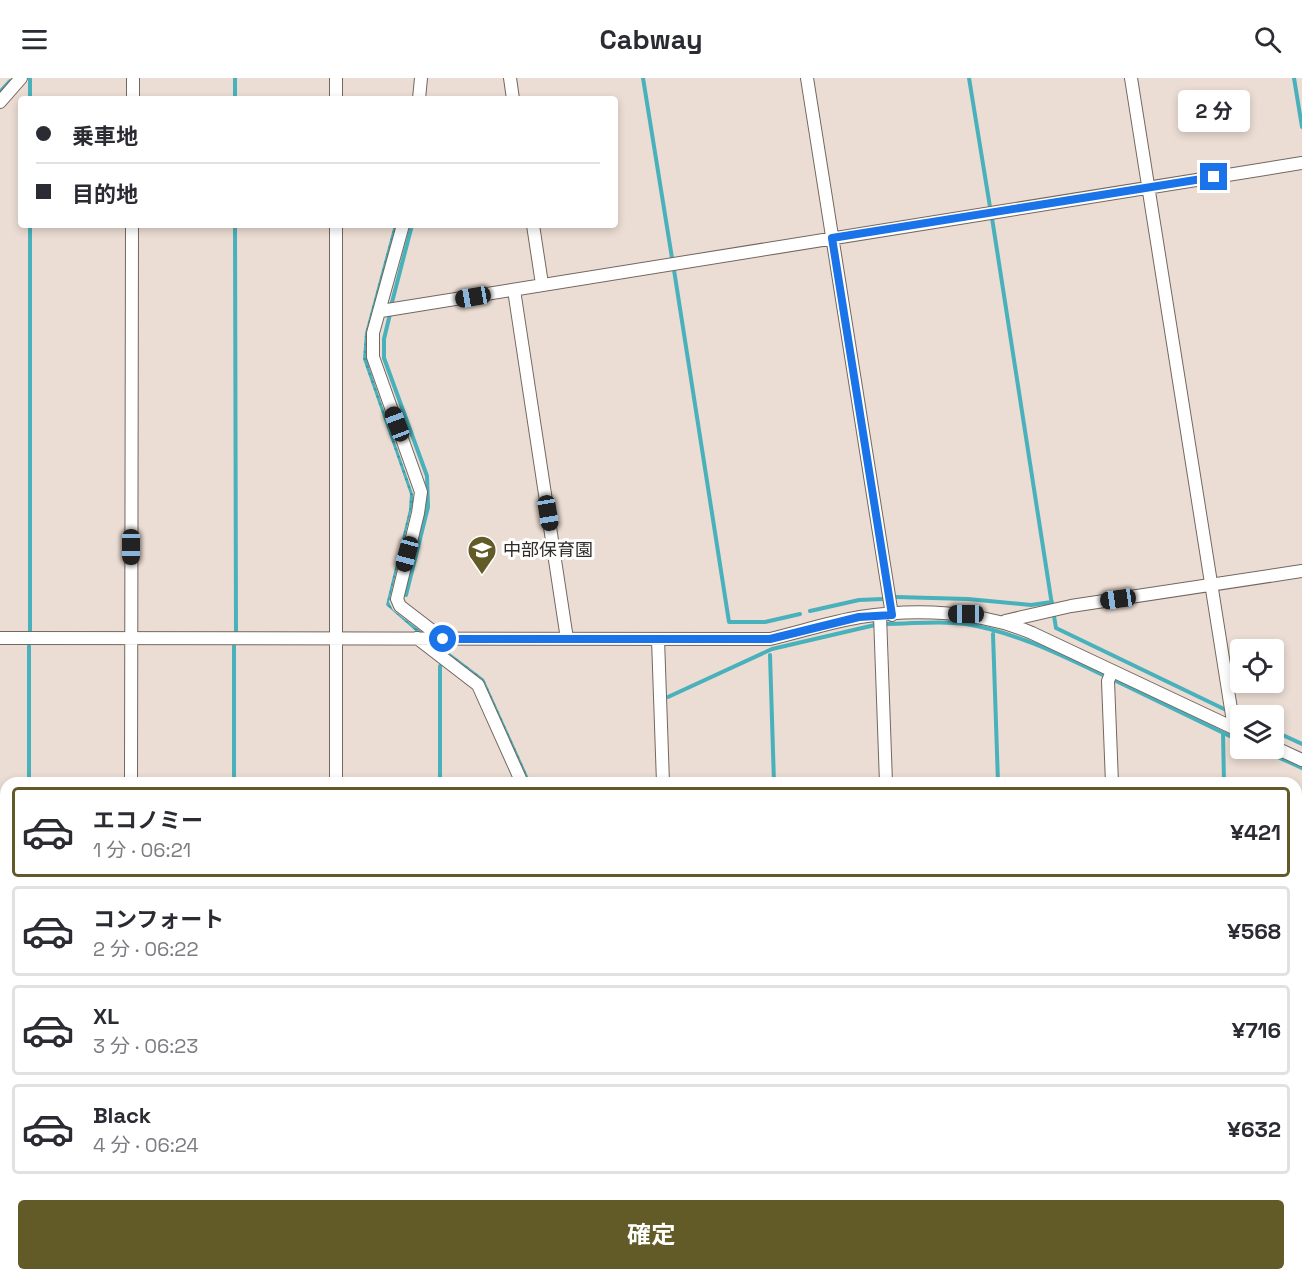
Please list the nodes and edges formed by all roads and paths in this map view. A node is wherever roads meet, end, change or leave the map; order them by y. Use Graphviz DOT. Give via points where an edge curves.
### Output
graph roads {
  1 [pos="21,78"];
  2 [pos="133,78"];
  3 [pos="336,78"];
  4 [pos="421,78"];
  5 [pos="510,78"];
  6 [pos="807,78"];
  7 [pos="1131,78"];
  8 [pos="133,96"];
  9 [pos="336,96"];
  10 [pos="419,96"];
  11 [pos="513,96"];
  12 [pos="0,102"];
  13 [pos="1302,163"];
  14 [pos="1148,188"];
  15 [pos="132,228"];
  16 [pos="336,228"];
  17 [pos="402,228"];
  18 [pos="533,228"];
  19 [pos="832,238"];
  20 [pos="542,284"];
  21 [pos="514,290"];
  22 [pos="381,311"];
  23 [pos="1302,570"];
  24 [pos="1212,585"];
  25 [pos="886,615"];
  26 [pos="1005,621"];
  27 [pos="0,638"];
  28 [pos="419,638"];
  29 [pos="131,639"];
  30 [pos="336,639"];
  31 [pos="439,639"];
  32 [pos="567,639"];
  33 [pos="658,639"];
  34 [pos="1112,671"];
  35 [pos="1233,705"];
  36 [pos="1230,727"];
  37 [pos="1284,752"];
  38 [pos="1302,760"];
  39 [pos="131,777"];
  40 [pos="336,777"];
  41 [pos="519,777"];
  42 [pos="663,777"];
  43 [pos="886,777"];
  44 [pos="1112,777"];
  1 -- 12 [label="street"];
  2 -- 8 [label="street"];
  3 -- 9 [label="street"];
  4 -- 10 [label="street"];
  5 -- 11 [label="street"];
  6 -- 19 [label="street"];
  7 -- 14 [label="street"];
  13 -- 14 [label="street"];
  14 -- 19 [label="street"];
  14 -- 24 [label="street"];
  15 -- 29 [label="street"];
  16 -- 30 [label="street"];
  17 -- 22 [label="street"];
  18 -- 20 [label="street"];
  19 -- 20 [label="street"];
  19 -- 25 [label="street"];
  20 -- 21 [label="street"];
  21 -- 22 [label="street"];
  21 -- 32 [label="street"];
  22 -- 31 [label="street" via="373,333 373,357 421,492 397,599"];
  23 -- 24 [label="street"];
  24 -- 26 [label="street" via="1071,606"];
  24 -- 35 [label="street"];
  25 -- 26 [label="street" via="966,614"];
  25 -- 33 [label="street" via="859,617 770,639"];
  25 -- 43 [label="street"];
  26 -- 34 [label="street"];
  27 -- 29 [label="street"];
  28 -- 30 [label="street"];
  28 -- 31 [label="street"];
  28 -- 41 [label="street" via="478,686"];
  29 -- 30 [label="street"];
  29 -- 39 [label="street"];
  30 -- 40 [label="street"];
  31 -- 32 [label="street"];
  32 -- 33 [label="street"];
  33 -- 42 [label="street"];
  34 -- 36 [label="street"];
  34 -- 44 [label="street" via="1108,681"];
  37 -- 38 [label="street"];
}
